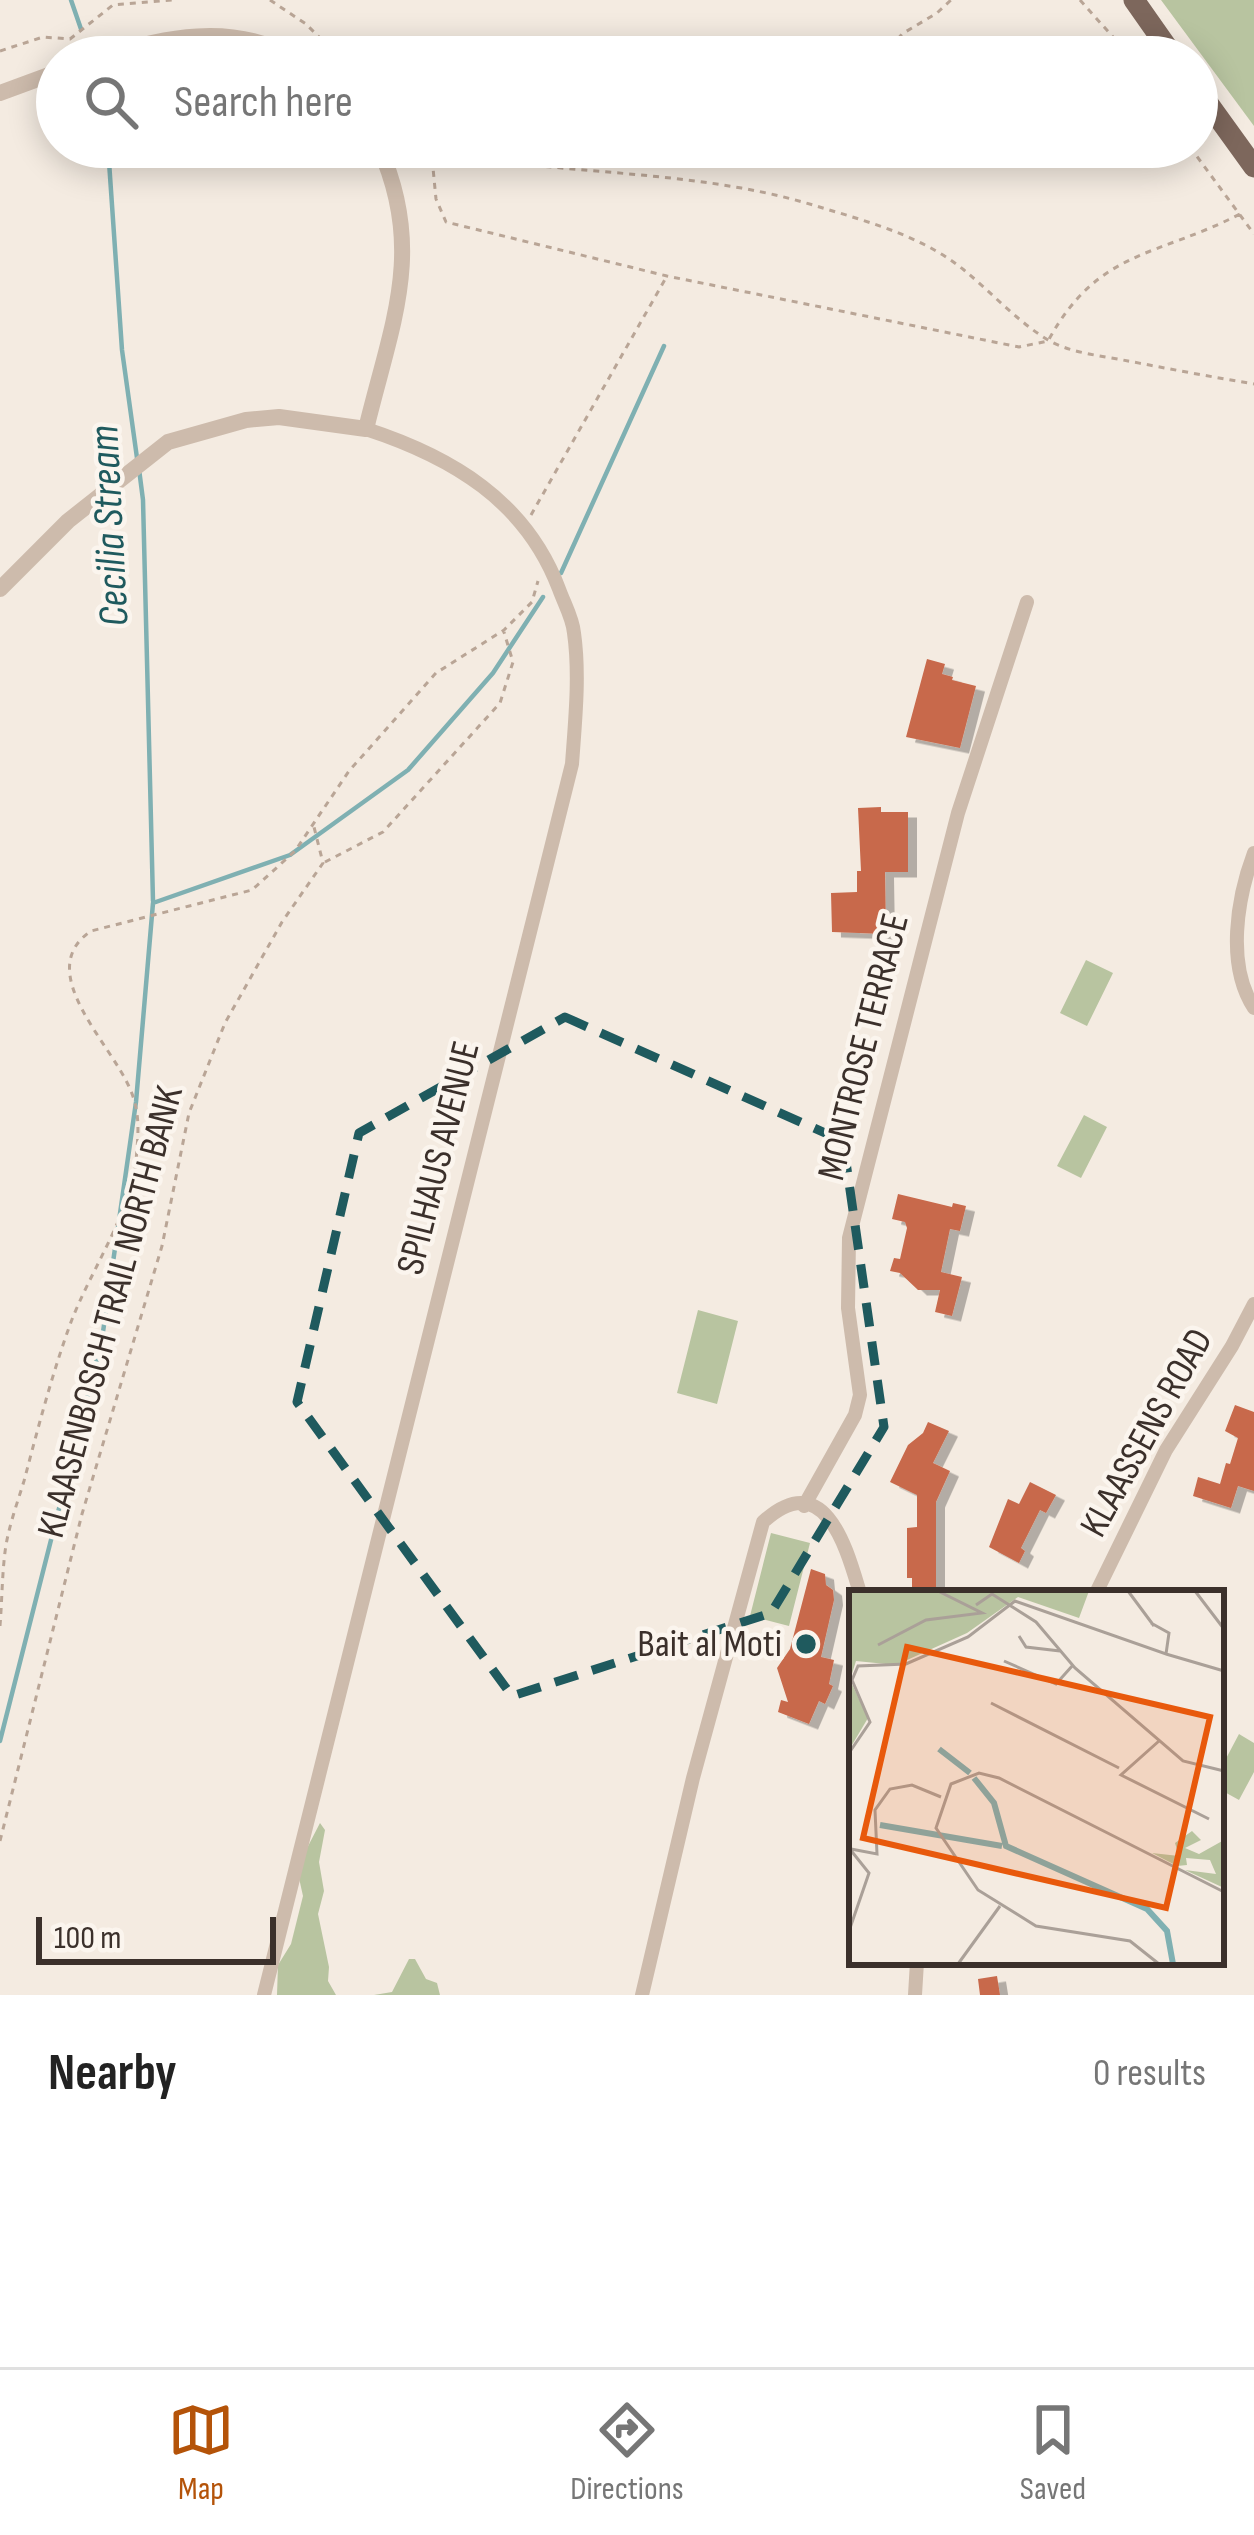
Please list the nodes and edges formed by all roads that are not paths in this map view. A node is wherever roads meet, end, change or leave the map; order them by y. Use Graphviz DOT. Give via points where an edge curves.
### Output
graph roads {
  1 [pos="1134,0"];
  2 [pos="1159,36"];
  3 [pos="36,80"];
  4 [pos="0,93"];
  5 [pos="1218,117"];
  6 [pos="1254,167"];
  7 [pos="387,168"];
  8 [pos="366,429"];
  9 [pos="0,590"];
  10 [pos="1028,602"];
  11 [pos="1254,854"];
  12 [pos="1254,1008"];
  13 [pos="1254,1304"];
  14 [pos="804,1506"];
  15 [pos="859,1590"];
  16 [pos="1097,1590"];
  17 [pos="916,1965"];
  18 [pos="264,1995"];
  19 [pos="642,1995"];
  20 [pos="915,1995"];
  1 -- 2 [label="main road"];
  3 -- 4 [label="street"];
  5 -- 6 [label="main road"];
  7 -- 8 [label="street" via="400,202 404,253"];
  8 -- 9 [label="street" via="279,416 168,442 68,521"];
  8 -- 18 [label="street, SPILHAUS AVENUE" via="464,470 516,514 551,569 574,631 572,764"];
  10 -- 14 [label="street, MONTROSE TERRACE" via="958,813 849,1238 858,1405"];
  11 -- 12 [label="street" via="1238,901 1242,986"];
  13 -- 16 [label="street, KLAASSENS ROAD" via="1166,1450"];
  14 -- 15 [label="street" via="839,1528"];
  14 -- 19 [label="street" via="778,1511 758,1532"];
  17 -- 20 [label="street"];
}
